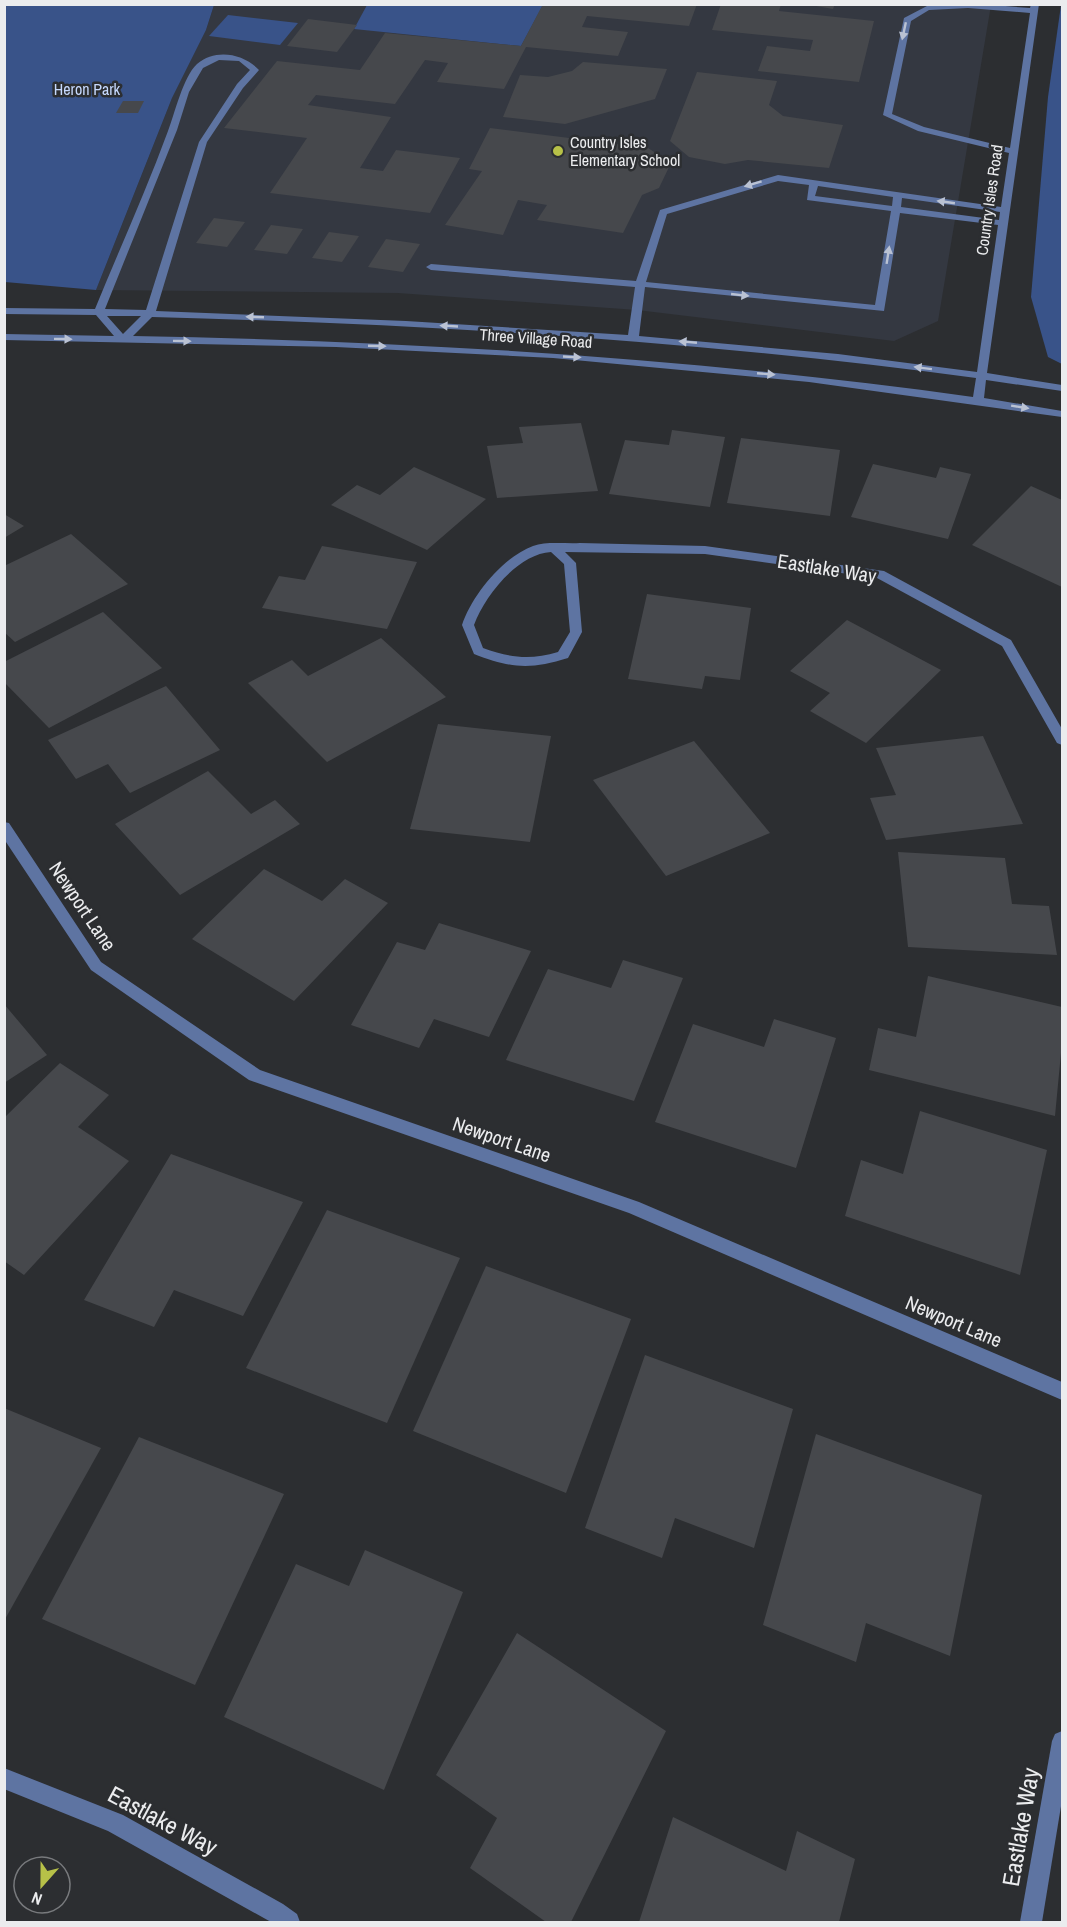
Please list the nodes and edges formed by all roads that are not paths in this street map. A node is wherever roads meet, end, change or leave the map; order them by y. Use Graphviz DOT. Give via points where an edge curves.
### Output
graph roads {
  1 [pos="1034,8"];
  2 [pos="1012,151"];
  3 [pos="814,184"];
  4 [pos="898,195"];
  5 [pos="896,209"];
  6 [pos="1004,210"];
  7 [pos="1002,223"];
  8 [pos="431,267"];
  9 [pos="640,285"];
  10 [pos="4,311"];
  11 [pos="99,312"];
  12 [pos="150,312"];
  13 [pos="4,337"];
  14 [pos="633,338"];
  15 [pos="123,340"];
  16 [pos="981,375"];
  17 [pos="1062,388"];
  18 [pos="978,400"];
  19 [pos="1062,414"];
  20 [pos="555,549"];
  21 [pos="1062,740"];
  22 [pos="4,827"];
  23 [pos="1062,1391"];
  24 [pos="1062,1741"];
  25 [pos="4,1778"];
  26 [pos="289,1923"];
  27 [pos="1031,1923"];
  1 -- 2 [label="street, Country Isles Road"];
  1 -- 2 [label="street, one-way" via="927,8 907,20 887,115 921,129"];
  2 -- 6 [label="street, Country Isles Road"];
  3 -- 4 [label="street"];
  3 -- 5 [label="street" via="810,198"];
  3 -- 9 [label="street, one-way" via="778,178 765,180 663,212"];
  4 -- 5 [label="street"];
  6 -- 4 [label="street, one-way"];
  5 -- 7 [label="street"];
  9 -- 5 [label="street, one-way" via="880,309"];
  6 -- 7 [label="street, Country Isles Road"];
  7 -- 16 [label="street, Country Isles Road"];
  8 -- 9 [label="street"];
  9 -- 14 [label="street"];
  10 -- 11 [label="street, Three Village Road"];
  11 -- 12 [label="street, Three Village Road"];
  11 -- 12 [label="street" via="185,92 200,66 218,57 241,59 255,70 203,142"];
  11 -- 15 [label="street"];
  14 -- 12 [label="street, Three Village Road, one-way"];
  12 -- 15 [label="street"];
  13 -- 15 [label="street, Three Village Road, one-way"];
  16 -- 14 [label="street, Three Village Road, one-way" via="795,352"];
  15 -- 18 [label="street, Three Village Road, one-way" via="383,346 584,358 795,377"];
  16 -- 17 [label="street, Three Village Road"];
  16 -- 18 [label="street, Country Isles Road"];
  18 -- 19 [label="street, Three Village Road, one-way"];
  20 -- 20 [label="street, Eastlake Way" via="570,563 575,607 576,632 563,655 536,664 507,663 478,651 468,625 485,592 504,571 536,549"];
  20 -- 21 [label="street, Eastlake Way" via="705,550 880,574 1007,643"];
  22 -- 23 [label="street, Newport Lane" via="96,966 255,1075 633,1207"];
  24 -- 27 [label="street, Eastlake Way"];
  25 -- 26 [label="street, Eastlake Way" via="115,1823"];
}
